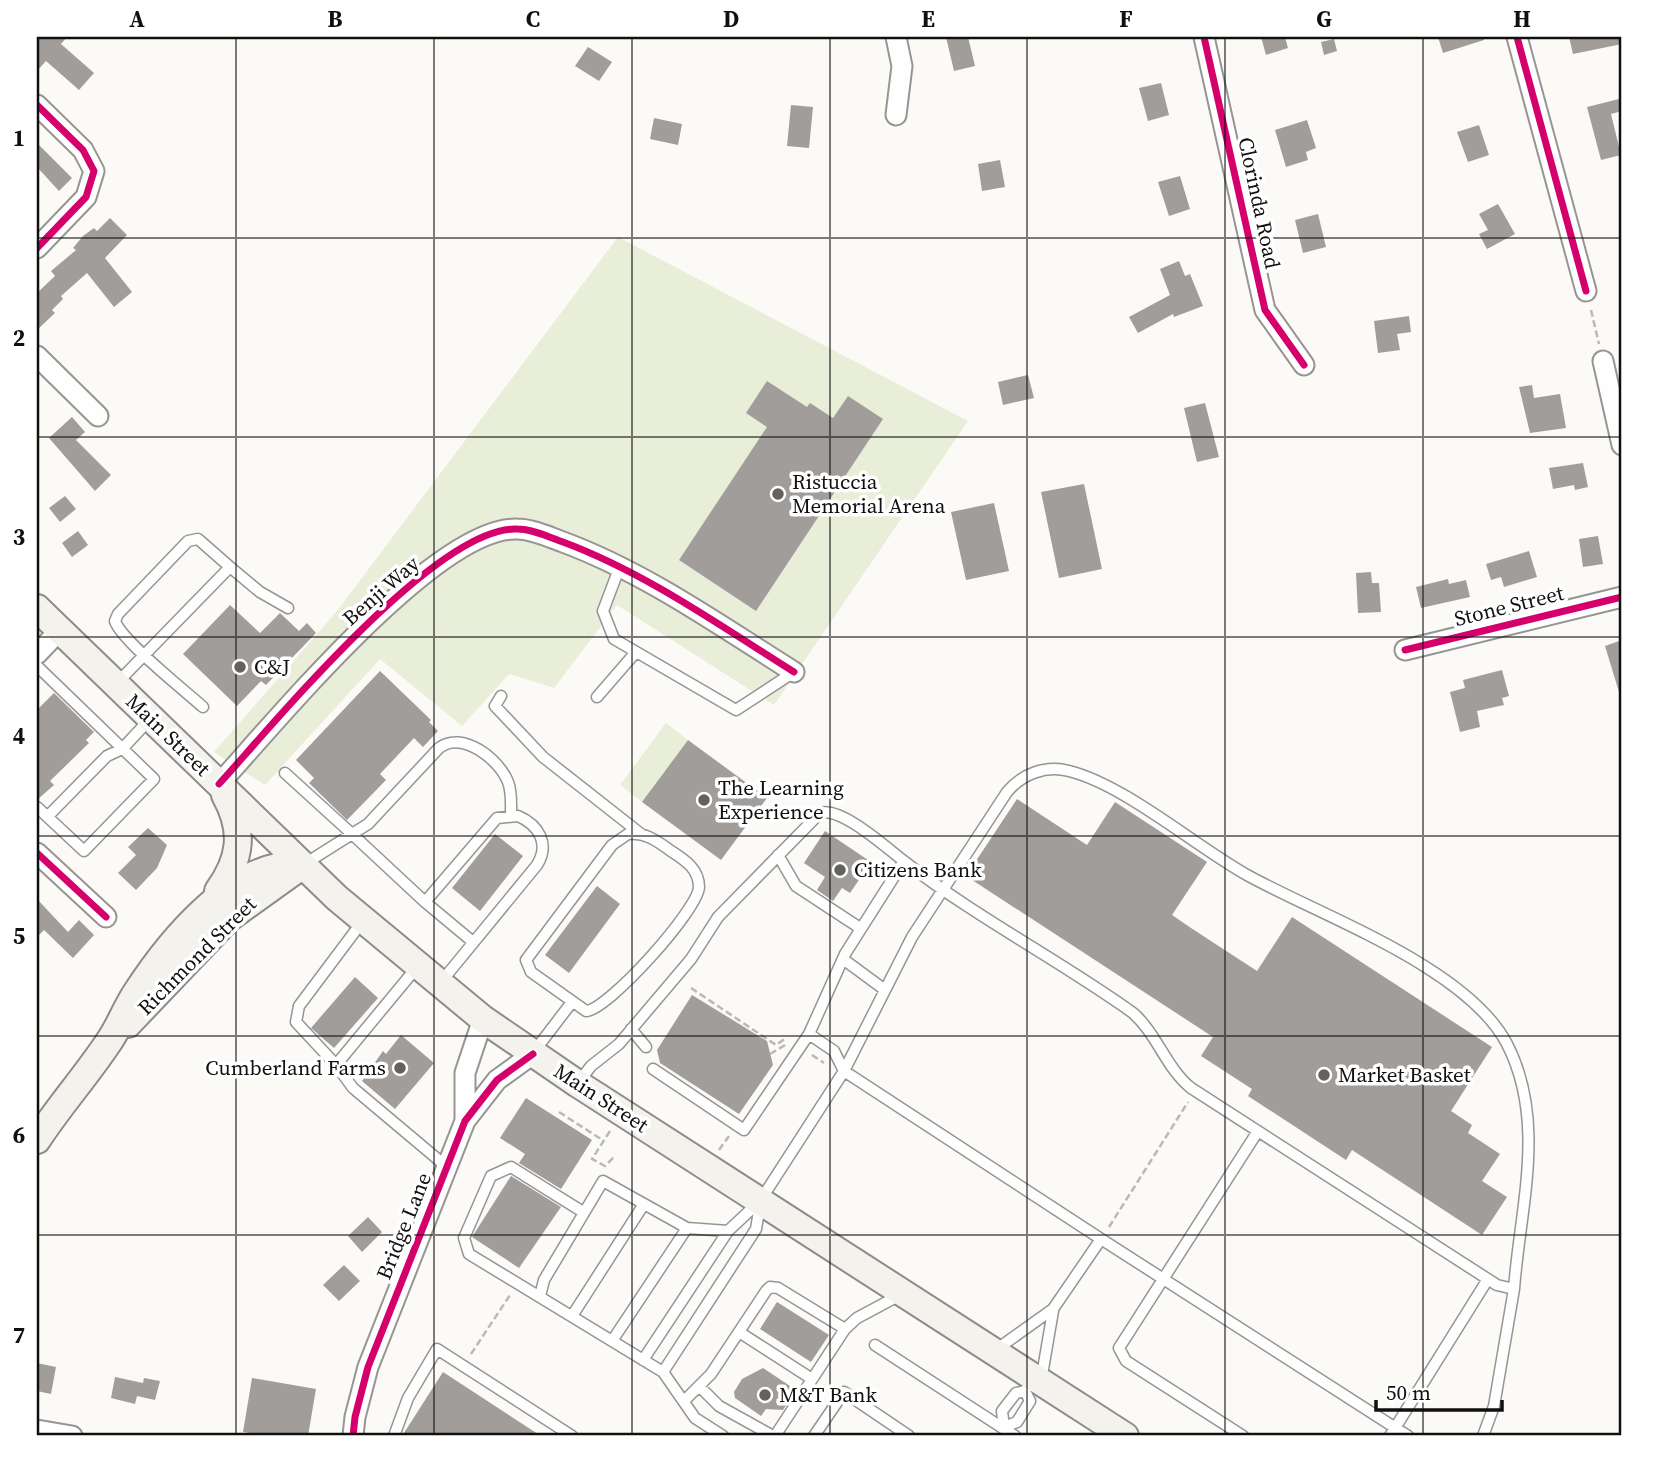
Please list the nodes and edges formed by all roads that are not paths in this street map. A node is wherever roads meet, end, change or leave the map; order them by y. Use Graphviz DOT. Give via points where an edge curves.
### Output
graph roads {
  1 [pos="896,37"];
  2 [pos="1204,37"];
  3 [pos="1517,37"];
  4 [pos="37,105"];
  5 [pos="896,115"];
  6 [pos="37,248"];
  7 [pos="1586,291"];
  8 [pos="37,356"];
  9 [pos="1603,361"];
  10 [pos="1304,365"];
  11 [pos="98,416"];
  12 [pos="1622,445"];
  13 [pos="621,565"];
  14 [pos="230,567"];
  15 [pos="1622,597"];
  16 [pos="37,608"];
  17 [pos="288,608"];
  18 [pos="60,630"];
  19 [pos="1405,650"];
  20 [pos="636,652"];
  21 [pos="37,654"];
  22 [pos="145,655"];
  23 [pos="37,666"];
  24 [pos="794,672"];
  25 [pos="116,685"];
  26 [pos="501,696"];
  27 [pos="597,697"];
  28 [pos="203,707"];
  29 [pos="151,718"];
  30 [pos="122,749"];
  31 [pos="285,773"];
  32 [pos="219,784"];
  33 [pos="37,807"];
  34 [pos="511,815"];
  35 [pos="48,816"];
  36 [pos="352,834"];
  37 [pos="641,834"];
  38 [pos="37,853"];
  39 [pos="778,855"];
  40 [pos="904,861"];
  41 [pos="303,865"];
  42 [pos="943,889"];
  43 [pos="425,902"];
  44 [pos="205,909"];
  45 [pos="106,918"];
  46 [pos="362,922"];
  47 [pos="860,928"];
  48 [pos="473,942"];
  49 [pos="843,959"];
  50 [pos="417,967"];
  51 [pos="438,984"];
  52 [pos="885,990"];
  53 [pos="572,1002"];
  54 [pos="483,1018"];
  55 [pos="631,1029"];
  56 [pos="809,1034"];
  57 [pos="111,1039"];
  58 [pos="646,1047"];
  59 [pos="533,1054"];
  60 [pos="337,1065"];
  61 [pos="653,1069"];
  62 [pos="844,1071"];
  63 [pos="578,1084"];
  64 [pos="465,1121"];
  65 [pos="1258,1131"];
  66 [pos="37,1140"];
  67 [pos="447,1167"];
  68 [pos="761,1201"];
  69 [pos="644,1204"];
  70 [pos="583,1212"];
  71 [pos="687,1228"];
  72 [pos="728,1231"];
  73 [pos="1101,1239"];
  74 [pos="1163,1279"];
  75 [pos="1488,1279"];
  76 [pos="1514,1289"];
  77 [pos="903,1293"];
  78 [pos="540,1296"];
  79 [pos="1054,1309"];
  80 [pos="572,1316"];
  81 [pos="845,1329"];
  82 [pos="739,1332"];
  83 [pos="612,1341"];
  84 [pos="875,1345"];
  85 [pos="993,1351"];
  86 [pos="643,1360"];
  87 [pos="663,1372"];
  88 [pos="812,1379"];
  89 [pos="1033,1383"];
  90 [pos="699,1386"];
  91 [pos="684,1401"];
  92 [pos="1004,1427"];
  93 [pos="37,1430"];
  94 [pos="1392,1432"];
  95 [pos="1114,1433"];
  96 [pos="72,1436"];
  97 [pos="353,1436"];
  98 [pos="394,1436"];
  99 [pos="572,1436"];
  100 [pos="723,1436"];
  101 [pos="774,1436"];
  102 [pos="814,1436"];
  103 [pos="909,1436"];
  104 [pos="1015,1436"];
  105 [pos="1243,1436"];
  106 [pos="1408,1436"];
  107 [pos="1483,1436"];
  1 -- 5 [label="street" via="902,66"];
  2 -- 10 [label="street, Clorinda Road" via="1265,310"];
  3 -- 7 [label="street"];
  4 -- 6 [label="street" via="83,150 94,172 86,197"];
  8 -- 11 [label="street"];
  9 -- 12 [label="street"];
  13 -- 20 [label="lane" via="603,611 614,639"];
  13 -- 24 [label="street, Benji Way"];
  13 -- 32 [label="street, Benji Way" via="516,528 464,548 377,613"];
  14 -- 17 [label="lane"];
  14 -- 22 [label="lane"];
  14 -- 22 [label="lane" via="201,540 188,541 115,619"];
  15 -- 19 [label="street, Stone Street"];
  16 -- 18 [label="main road, Main Street"];
  18 -- 21 [label="street"];
  18 -- 25 [label="main road, Main Street"];
  20 -- 24 [label="lane" via="736,710"];
  20 -- 27 [label="lane"];
  22 -- 25 [label="lane"];
  22 -- 28 [label="lane"];
  23 -- 30 [label="lane"];
  25 -- 29 [label="main road, Main Street"];
  26 -- 37 [label="lane" via="495,706 543,757"];
  29 -- 30 [label="lane"];
  29 -- 32 [label="main road, Main Street"];
  30 -- 35 [label="lane" via="107,756"];
  30 -- 35 [label="lane" via="154,779 84,851"];
  31 -- 36 [label="lane"];
  32 -- 41 [label="main road, Main Street"];
  32 -- 44 [label="main road" via="238,823 239,851"];
  33 -- 35 [label="lane"];
  34 -- 36 [label="lane" via="505,776 474,746 456,740 439,748 368,824"];
  34 -- 43 [label="lane" via="492,821"];
  34 -- 48 [label="lane" via="537,830 542,855"];
  36 -- 41 [label="lane"];
  36 -- 43 [label="lane"];
  37 -- 53 [label="lane" via="622,837 612,845 526,957 528,970"];
  37 -- 53 [label="lane" via="691,866 699,885 696,899 653,953 600,1007 586,1011"];
  38 -- 45 [label="street"];
  39 -- 40 [label="lane" via="820,813 830,811"];
  39 -- 47 [label="lane" via="796,886"];
  39 -- 55 [label="lane" via="718,917 691,959"];
  40 -- 42 [label="lane"];
  40 -- 47 [label="lane"];
  41 -- 44 [label="main road, Richmond Street" via="263,869"];
  41 -- 46 [label="main road, Main Street"];
  41 -- 57 [label="main road, Richmond Street" via="229,918 152,1002"];
  42 -- 52 [label="lane"];
  42 -- 65 [label="lane" via="1133,1013 1154,1035 1184,1082"];
  42 -- 76 [label="lane" via="1012,786 1032,773 1064,770 1111,789 1247,874 1364,932 1451,985 1488,1018 1506,1043 1525,1102 1530,1150"];
  43 -- 48 [label="lane"];
  44 -- 57 [label="main road, Richmond Street" via="150,974"];
  46 -- 50 [label="main road, Main Street"];
  46 -- 60 [label="lane" via="295,1016 299,1028"];
  47 -- 49 [label="lane"];
  48 -- 51 [label="lane"];
  49 -- 52 [label="lane"];
  49 -- 56 [label="lane"];
  50 -- 51 [label="main road, Main Street"];
  50 -- 60 [label="lane"];
  51 -- 54 [label="main road, Main Street"];
  52 -- 62 [label="lane"];
  53 -- 59 [label="lane"];
  54 -- 59 [label="main road, Main Street"];
  54 -- 64 [label="street, Bridge Lane" via="465,1073"];
  55 -- 58 [label="lane"];
  55 -- 63 [label="lane"];
  56 -- 61 [label="lane" via="744,1130"];
  56 -- 62 [label="lane" via="834,1051"];
  57 -- 66 [label="main road, Richmond Street"];
  59 -- 63 [label="main road, Main Street"];
  59 -- 64 [label="street, Bridge Lane" via="497,1080"];
  60 -- 67 [label="lane" via="353,1088"];
  62 -- 68 [label="lane"];
  62 -- 73 [label="lane"];
  63 -- 68 [label="main road, Main Street"];
  64 -- 67 [label="street, Bridge Lane"];
  65 -- 74 [label="lane"];
  65 -- 75 [label="lane"];
  67 -- 97 [label="street, Bridge Lane" via="368,1367"];
  68 -- 72 [label="lane"];
  68 -- 77 [label="main road, Main Street"];
  68 -- 87 [label="lane" via="756,1229"];
  69 -- 70 [label="lane" via="603,1181"];
  69 -- 71 [label="lane"];
  69 -- 80 [label="lane"];
  70 -- 78 [label="lane" via="583,1220 544,1280"];
  70 -- 78 [label="lane" via="511,1167 491,1176 465,1232 469,1254"];
  71 -- 72 [label="lane"];
  71 -- 83 [label="lane"];
  72 -- 86 [label="lane"];
  73 -- 74 [label="lane"];
  73 -- 79 [label="lane"];
  74 -- 94 [label="lane"];
  74 -- 105 [label="lane" via="1120,1345 1122,1357"];
  75 -- 76 [label="lane"];
  75 -- 94 [label="lane"];
  76 -- 107 [label="lane" via="1500,1380"];
  77 -- 81 [label="lane" via="856,1318"];
  77 -- 85 [label="main road, Main Street"];
  78 -- 80 [label="lane"];
  79 -- 85 [label="lane"];
  79 -- 89 [label="lane" via="1046,1336 1047,1359"];
  80 -- 83 [label="lane"];
  81 -- 82 [label="lane" via="773,1287"];
  81 -- 88 [label="lane"];
  82 -- 88 [label="lane"];
  82 -- 90 [label="lane"];
  83 -- 86 [label="lane"];
  84 -- 92 [label="lane"];
  85 -- 89 [label="main road, Main Street"];
  86 -- 87 [label="lane"];
  87 -- 91 [label="lane"];
  88 -- 101 [label="lane"];
  89 -- 92 [label="lane" via="1030,1401 1017,1422"];
  89 -- 92 [label="lane" via="1016,1393 1002,1411"];
  89 -- 95 [label="main road, Main Street"];
  90 -- 91 [label="lane"];
  90 -- 101 [label="lane" via="719,1406"];
  91 -- 100 [label="lane" via="697,1419"];
  92 -- 104 [label="lane"];
  93 -- 96 [label="street"];
  94 -- 106 [label="lane"];
  98 -- 99 [label="lane" via="408,1398 437,1349"];
  102 -- 103 [label="lane" via="844,1392"];
}
